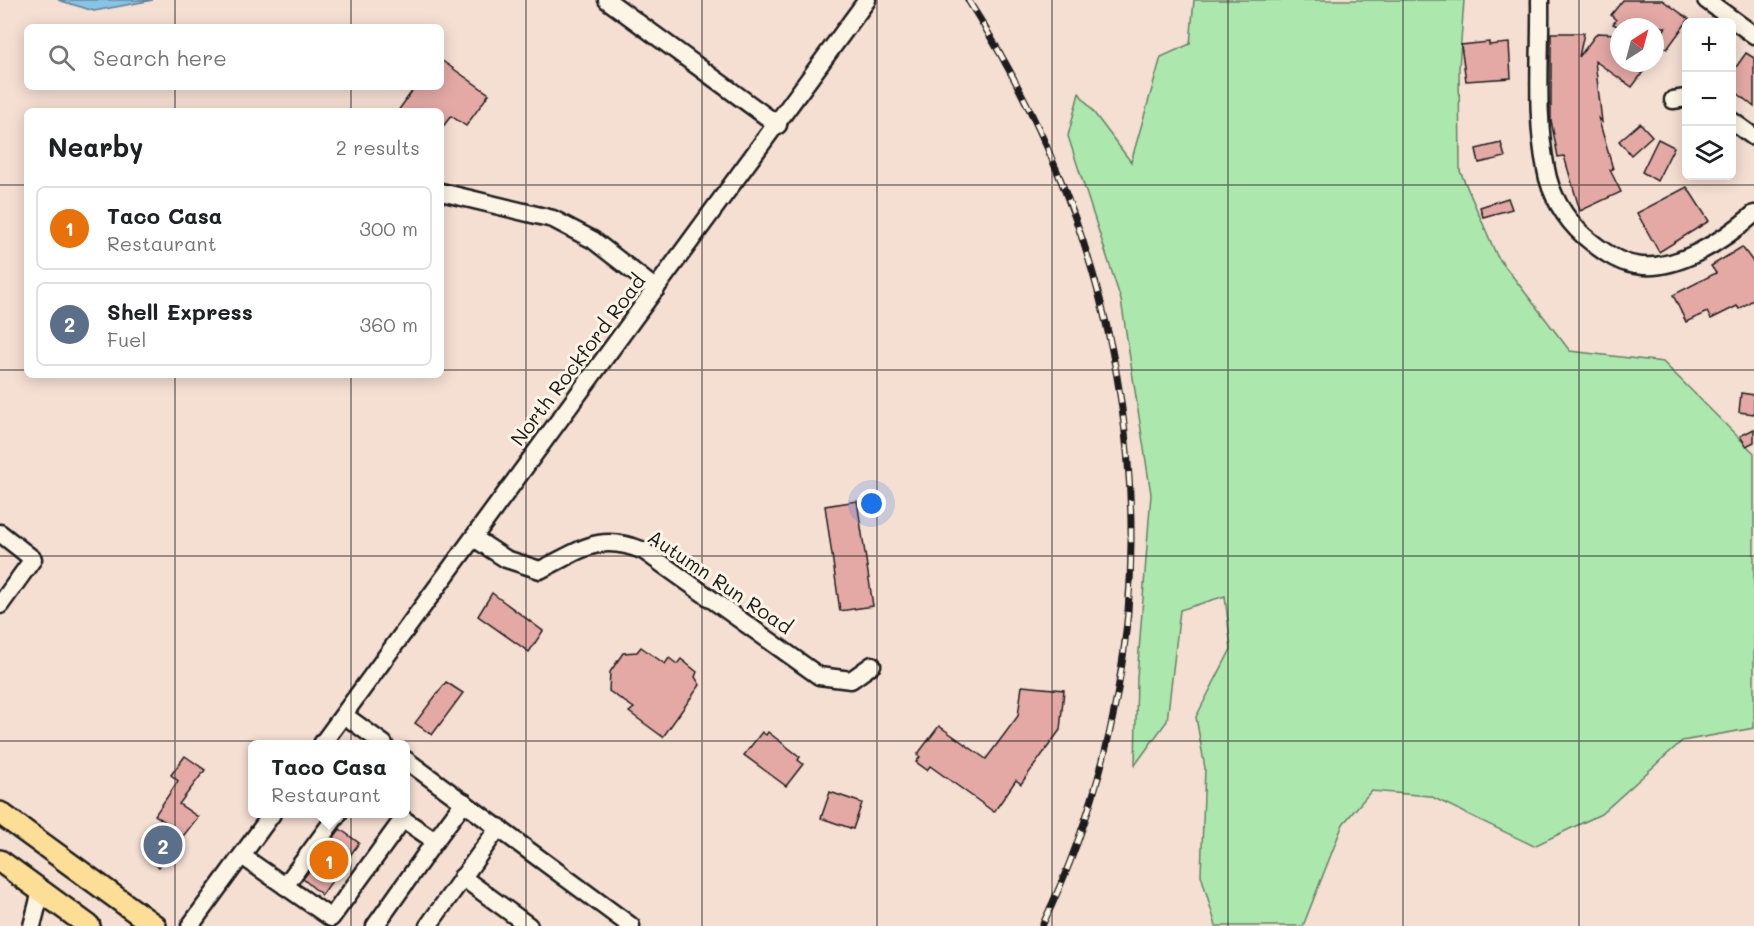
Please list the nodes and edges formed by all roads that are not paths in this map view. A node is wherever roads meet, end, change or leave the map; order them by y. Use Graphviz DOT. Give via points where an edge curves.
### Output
graph roads {
  1 [pos="607,0"];
  2 [pos="867,0"];
  3 [pos="1540,0"];
  4 [pos="1706,0"];
  5 [pos="1754,35"];
  6 [pos="778,124"];
  7 [pos="1736,124"];
  8 [pos="1754,137"];
  9 [pos="444,193"];
  10 [pos="1754,214"];
  11 [pos="656,289"];
  12 [pos="0,534"];
  13 [pos="474,538"];
  14 [pos="0,605"];
  15 [pos="872,665"];
  16 [pos="344,715"];
  17 [pos="325,740"];
  18 [pos="378,740"];
  19 [pos="410,764"];
  20 [pos="464,802"];
  21 [pos="0,813"];
  22 [pos="269,818"];
  23 [pos="334,818"];
  24 [pos="398,818"];
  25 [pos="402,818"];
  26 [pos="499,827"];
  27 [pos="435,841"];
  28 [pos="242,856"];
  29 [pos="0,861"];
  30 [pos="462,877"];
  31 [pos="285,886"];
  32 [pos="41,891"];
  33 [pos="330,922"];
  34 [pos="32,926"];
  35 [pos="89,926"];
  36 [pos="155,926"];
  37 [pos="190,926"];
  38 [pos="375,926"];
  39 [pos="428,926"];
  40 [pos="529,926"];
  41 [pos="631,926"];
  1 -- 6 [label="street"];
  2 -- 6 [label="street, North Rockford Road"];
  3 -- 10 [label="street" via="1541,138 1545,169 1551,190 1578,231 1619,260 1648,267 1696,252 1736,230"];
  4 -- 5 [label="street"];
  6 -- 11 [label="street, North Rockford Road"];
  7 -- 8 [label="street"];
  9 -- 11 [label="street" via="553,219 600,246"];
  11 -- 13 [label="street, North Rockford Road"];
  12 -- 14 [label="street" via="33,559"];
  13 -- 15 [label="street, Autumn Run Road" via="506,559 540,570 601,541 623,543 644,551 819,676 850,680"];
  13 -- 16 [label="street, North Rockford Road"];
  16 -- 17 [label="street, North Rockford Road"];
  16 -- 18 [label="street"];
  19 -- 20 [label="street"];
  20 -- 26 [label="street"];
  20 -- 27 [label="street"];
  21 -- 36 [label="main road"];
  22 -- 28 [label="street"];
  23 -- 31 [label="street"];
  24 -- 33 [label="street"];
  25 -- 27 [label="street"];
  26 -- 30 [label="street"];
  26 -- 41 [label="street"];
  27 -- 38 [label="street"];
  28 -- 31 [label="street"];
  28 -- 37 [label="street"];
  29 -- 32 [label="main road"];
  30 -- 39 [label="street"];
  30 -- 40 [label="street"];
  31 -- 33 [label="street"];
  32 -- 34 [label="street"];
  32 -- 35 [label="main road"];
}
